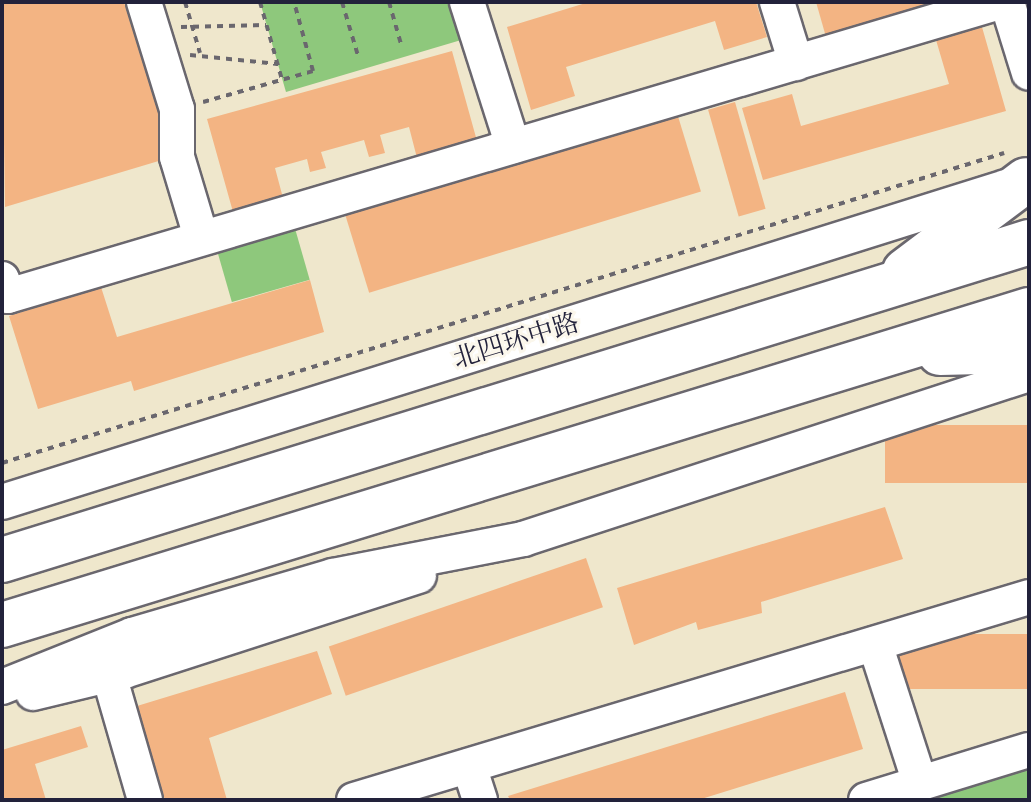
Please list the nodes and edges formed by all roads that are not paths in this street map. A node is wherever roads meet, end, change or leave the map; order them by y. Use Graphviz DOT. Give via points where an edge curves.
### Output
graph roads {
  1 [pos="467,2"];
  2 [pos="777,2"];
  3 [pos="1000,2"];
  4 [pos="1007,2"];
  5 [pos="169,29"];
  6 [pos="796,63"];
  7 [pos="1028,69"];
  8 [pos="178,102"];
  9 [pos="513,146"];
  10 [pos="1023,170"];
  11 [pos="201,237"];
  12 [pos="1029,242"];
  13 [pos="2,279"];
  14 [pos="878,291"];
  15 [pos="1029,310"];
  16 [pos="1029,351"];
  17 [pos="894,353"];
  18 [pos="1029,374"];
  19 [pos="2,502"];
  20 [pos="523,539"];
  21 [pos="2,560"];
  22 [pos="1029,597"];
  23 [pos="2,625"];
  24 [pos="875,644"];
  25 [pos="109,675"];
  26 [pos="2,687"];
  27 [pos="2,701"];
  28 [pos="1029,750"];
  29 [pos="469,766"];
  30 [pos="920,783"];
  31 [pos="145,800"];
  32 [pos="354,800"];
  33 [pos="480,800"];
  34 [pos="866,800"];
  1 -- 9 [label="street"];
  2 -- 6 [label="street"];
  3 -- 6 [label="street"];
  4 -- 7 [label="street"];
  5 -- 8 [label="street"];
  5 -- 8 [label="street"];
  6 -- 9 [label="street"];
  8 -- 11 [label="street" via="177,157"];
  9 -- 11 [label="street"];
  10 -- 14 [label="highway"];
  10 -- 19 [label="street, 北四环中路"];
  11 -- 13 [label="street" via="8,296"];
  12 -- 14 [label="highway"];
  14 -- 21 [label="highway"];
  15 -- 17 [label="highway"];
  16 -- 17 [label="highway"];
  17 -- 23 [label="highway"];
  18 -- 20 [label="street"];
  20 -- 25 [label="street" via="347,603"];
  20 -- 26 [label="street" via="333,576 132,635"];
  22 -- 24 [label="street"];
  24 -- 29 [label="street"];
  24 -- 30 [label="street"];
  25 -- 27 [label="street"];
  25 -- 31 [label="street"];
  28 -- 30 [label="street"];
  29 -- 32 [label="street"];
  29 -- 33 [label="street"];
  30 -- 34 [label="street"];
}
